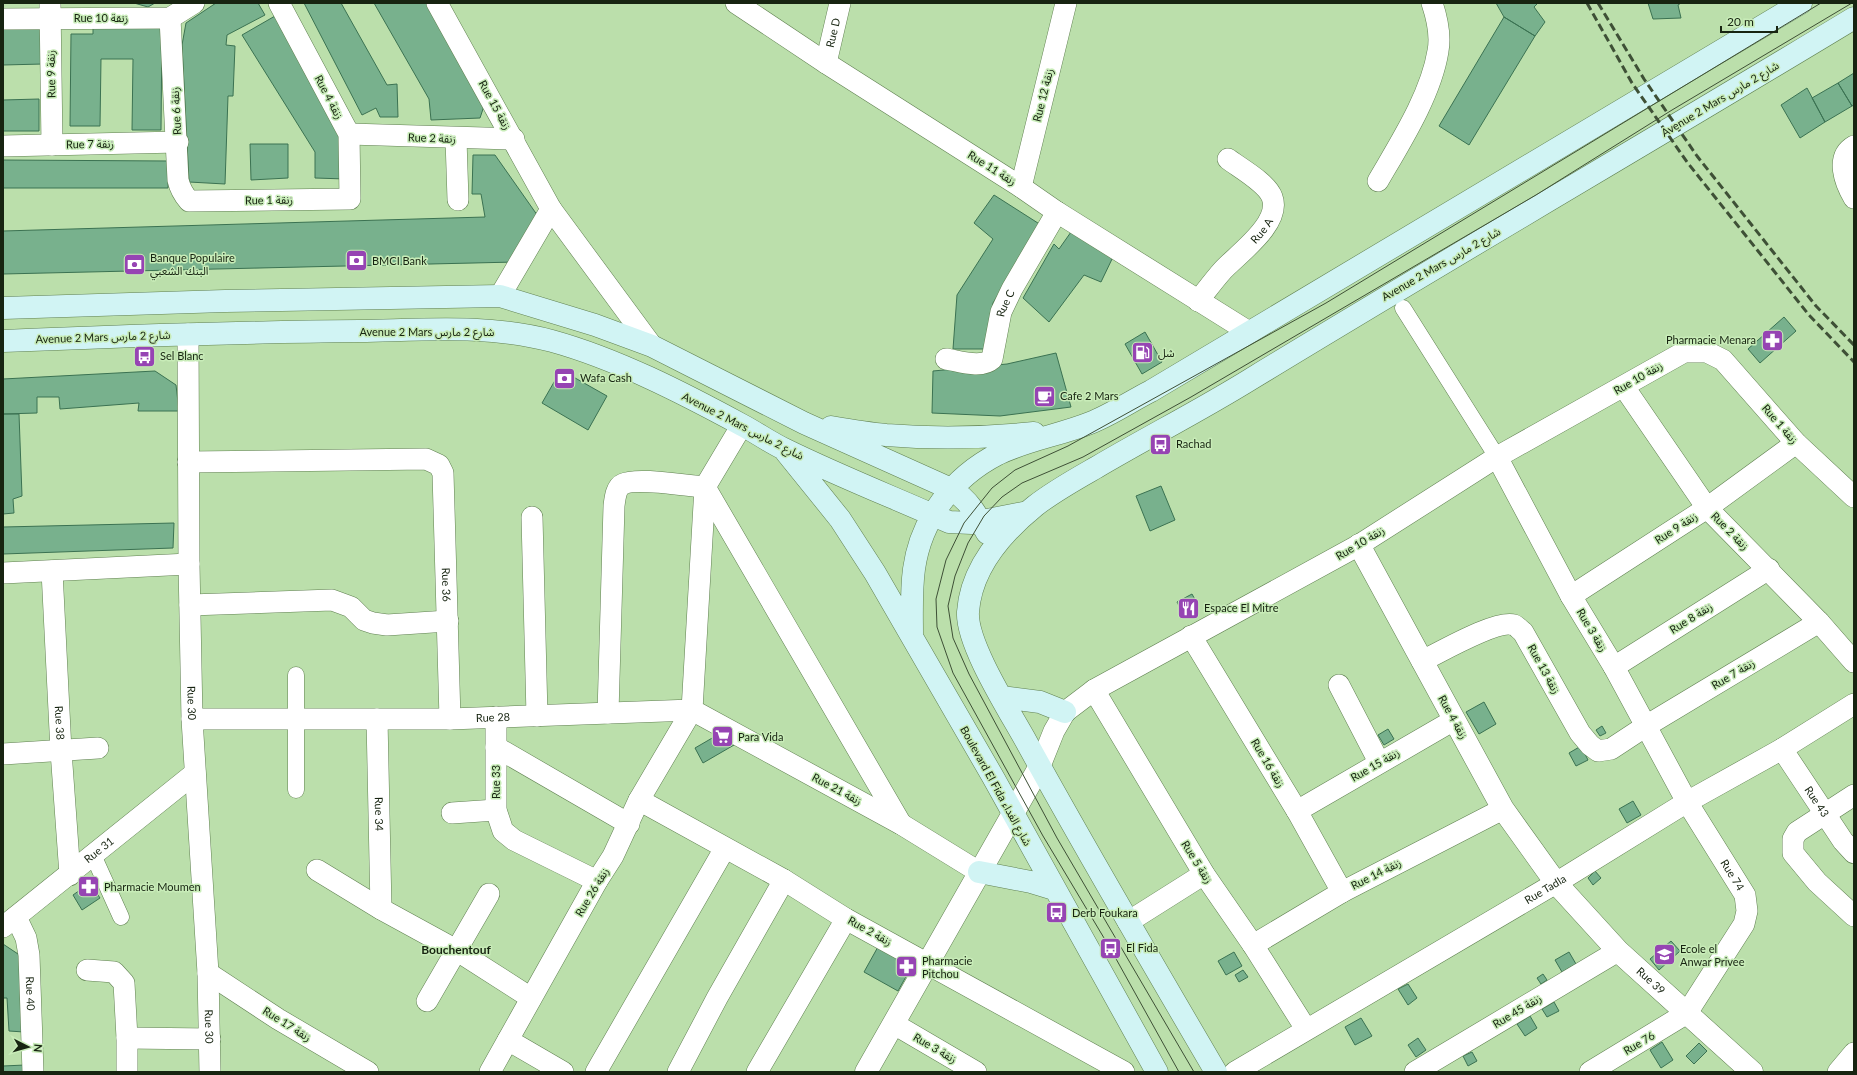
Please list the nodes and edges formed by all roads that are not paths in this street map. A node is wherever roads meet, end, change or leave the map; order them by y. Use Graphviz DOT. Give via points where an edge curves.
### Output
graph roads {
  1 [pos="194,3"];
  2 [pos="279,3"];
  3 [pos="438,3"];
  4 [pos="840,3"];
  5 [pos="1066,3"];
  6 [pos="1432,3"];
  7 [pos="1801,3"];
  8 [pos="741,4"];
  9 [pos="50,10"];
  10 [pos="170,18"];
  11 [pos="1854,18"];
  12 [pos="3,19"];
  13 [pos="826,63"];
  14 [pos="349,134"];
  15 [pos="456,139"];
  16 [pos="514,140"];
  17 [pos="178,142"];
  18 [pos="52,145"];
  19 [pos="3,146"];
  20 [pos="1854,146"];
  21 [pos="1228,159"];
  22 [pos="1378,181"];
  23 [pos="1021,187"];
  24 [pos="1854,198"];
  25 [pos="350,199"];
  26 [pos="190,200"];
  27 [pos="458,200"];
  28 [pos="552,209"];
  29 [pos="1057,212"];
  30 [pos="500,296"];
  31 [pos="1198,301"];
  32 [pos="3,308"];
  33 [pos="1403,308"];
  34 [pos="1249,332"];
  35 [pos="188,334"];
  36 [pos="3,341"];
  37 [pos="652,346"];
  38 [pos="1707,352"];
  39 [pos="946,359"];
  40 [pos="1624,387"];
  41 [pos="804,423"];
  42 [pos="742,425"];
  43 [pos="1067,431"];
  44 [pos="1796,443"];
  45 [pos="784,449"];
  46 [pos="1497,457"];
  47 [pos="188,462"];
  48 [pos="705,487"];
  49 [pos="951,489"];
  50 [pos="1854,497"];
  51 [pos="1707,508"];
  52 [pos="1029,512"];
  53 [pos="932,514"];
  54 [pos="532,517"];
  55 [pos="980,521"];
  56 [pos="1359,545"];
  57 [pos="992,550"];
  58 [pos="189,564"];
  59 [pos="1769,569"];
  60 [pos="52,571"];
  61 [pos="3,573"];
  62 [pos="1571,596"];
  63 [pos="190,605"];
  64 [pos="448,621"];
  65 [pos="1819,622"];
  66 [pos="912,636"];
  67 [pos="1192,636"];
  68 [pos="1422,662"];
  69 [pos="1854,662"];
  70 [pos="1614,667"];
  71 [pos="296,675"];
  72 [pos="1339,685"];
  73 [pos="1094,690"];
  74 [pos="1001,697"];
  75 [pos="1854,704"];
  76 [pos="692,710"];
  77 [pos="1065,712"];
  78 [pos="608,713"];
  79 [pos="537,716"];
  80 [pos="496,717"];
  81 [pos="192,719"];
  82 [pos="450,719"];
  83 [pos="295,720"];
  84 [pos="377,720"];
  85 [pos="1454,720"];
  86 [pos="1646,726"];
  87 [pos="496,747"];
  88 [pos="98,748"];
  89 [pos="1782,749"];
  90 [pos="61,752"];
  91 [pos="3,754"];
  92 [pos="1379,762"];
  93 [pos="1040,766"];
  94 [pos="195,773"];
  95 [pos="296,790"];
  96 [pos="1854,795"];
  97 [pos="638,800"];
  98 [pos="1687,802"];
  99 [pos="1503,809"];
  100 [pos="496,810"];
  101 [pos="1297,811"];
  102 [pos="452,813"];
  103 [pos="1825,813"];
  104 [pos="1012,814"];
  105 [pos="630,824"];
  106 [pos="901,824"];
  107 [pos="725,848"];
  108 [pos="1854,853"];
  109 [pos="93,855"];
  110 [pos="317,870"];
  111 [pos="979,872"];
  112 [pos="1204,874"];
  113 [pos="70,875"];
  114 [pos="784,880"];
  115 [pos="597,881"];
  116 [pos="1556,883"];
  117 [pos="1054,889"];
  118 [pos="1342,892"];
  119 [pos="490,894"];
  120 [pos="381,909"];
  121 [pos="1854,916"];
  122 [pos="121,917"];
  123 [pos="846,919"];
  124 [pos="10,922"];
  125 [pos="1128,922"];
  126 [pos="1253,945"];
  127 [pos="456,950"];
  128 [pos="1618,951"];
  129 [pos="928,963"];
  130 [pos="87,970"];
  131 [pos="208,972"];
  132 [pos="531,998"];
  133 [pos="427,1001"];
  134 [pos="1688,1013"];
  135 [pos="894,1024"];
  136 [pos="1306,1029"];
  137 [pos="128,1038"];
  138 [pos="210,1039"];
  139 [pos="508,1040"];
  140 [pos="1854,1053"];
  141 [pos="344,1066"];
  142 [pos="1741,1068"];
  143 [pos="1594,1071"];
  144 [pos="33,1072"];
  145 [pos="127,1072"];
  146 [pos="210,1072"];
  147 [pos="368,1072"];
  148 [pos="490,1072"];
  149 [pos="562,1072"];
  150 [pos="596,1072"];
  151 [pos="678,1072"];
  152 [pos="757,1072"];
  153 [pos="866,1072"];
  154 [pos="976,1072"];
  155 [pos="1124,1072"];
  156 [pos="1157,1072"];
  157 [pos="1216,1072"];
  158 [pos="1235,1072"];
  159 [pos="1415,1072"];
  160 [pos="1838,1072"];
  1 -- 10 [label="street"];
  2 -- 14 [label="street, Rue 4 زنقة"];
  3 -- 16 [label="street, Rue 15 زنقة"];
  4 -- 13 [label="street, Rue D"];
  5 -- 23 [label="street, Rue 12 زنقة"];
  6 -- 22 [label="street" via="1438,21 1439,50 1426,92"];
  7 -- 34 [label="main road"];
  8 -- 13 [label="street, Rue 11 زنقة"];
  9 -- 10 [label="street, Rue 10 زنقة"];
  9 -- 12 [label="street, Rue 10 زنقة"];
  9 -- 18 [label="street, Rue 9 زنقة"];
  10 -- 17 [label="street, Rue 6 زنقة"];
  11 -- 52 [label="main road, Avenue 2 Mars شارع 2 مارس" via="1232,390 1059,489"];
  13 -- 23 [label="street, Rue 11 زنقة"];
  14 -- 15 [label="street, Rue 2 زنقة"];
  14 -- 25 [label="street, Rue 4 زنقة"];
  15 -- 16 [label="street, Rue 2 زنقة"];
  15 -- 27 [label="street"];
  16 -- 28 [label="street, Rue 15 زنقة"];
  17 -- 18 [label="street, Rue 7 زنقة"];
  17 -- 26 [label="street, Rue 6 زنقة" via="179,188"];
  18 -- 19 [label="street, Rue 7 زنقة"];
  20 -- 24 [label="street" via="1849,149 1844,161 1847,186"];
  21 -- 31 [label="street, Rue A" via="1263,185 1272,198 1272,213 1267,225 1255,240 1223,270"];
  23 -- 29 [label="street, Rue 11 زنقة"];
  25 -- 26 [label="street, Rue 1 زنقة"];
  28 -- 30 [label="street"];
  28 -- 37 [label="street, Rue 15 زنقة"];
  29 -- 31 [label="street, Rue 11 زنقة"];
  29 -- 39 [label="street, Rue C" via="1012,289 1002,312 992,359 978,363"];
  30 -- 32 [label="main road"];
  30 -- 37 [label="main road" via="595,325"];
  31 -- 34 [label="street, Rue 11 زنقة"];
  33 -- 46 [label="street"];
  34 -- 43 [label="main road" via="1151,391 1091,423"];
  35 -- 36 [label="main road, Avenue 2 Mars شارع 2 مارس"];
  35 -- 42 [label="main road, Avenue 2 Mars شارع 2 مارس" via="483,330 521,335 552,341 604,359 662,384"];
  35 -- 47 [label="street, Rue 30"];
  37 -- 41 [label="main road"];
  38 -- 40 [label="street, Rue 10 زنقة" via="1684,352"];
  38 -- 44 [label="street, Rue 1 زنقة" via="1723,360"];
  40 -- 46 [label="street, Rue 10 زنقة"];
  40 -- 51 [label="street, Rue 2 زنقة"];
  41 -- 43 [label="main road" via="886,435 943,437 989,437"];
  41 -- 49 [label="main road"];
  42 -- 45 [label="main road, Avenue 2 Mars شارع 2 مارس"];
  42 -- 48 [label="street"];
  43 -- 49 [label="main road" via="999,454 974,468"];
  44 -- 50 [label="street, Rue 1 زنقة"];
  44 -- 51 [label="street, Rue 9 زنقة"];
  45 -- 53 [label="main road, Avenue 2 Mars شارع 2 مارس"];
  45 -- 66 [label="main road, Boulevard El Fida شارع الفداء" via="840,519"];
  46 -- 56 [label="street, Rue 10 زنقة"];
  46 -- 62 [label="street, Rue 3 زنقة"];
  47 -- 58 [label="street, Rue 30"];
  47 -- 64 [label="street, Rue 36" via="426,459 439,465 443,473"];
  48 -- 76 [label="street"];
  48 -- 78 [label="street" via="638,481 623,484 617,491 614,506"];
  48 -- 106 [label="street"];
  49 -- 53 [label="main road"];
  49 -- 55 [label="main road" via="964,497"];
  51 -- 59 [label="street, Rue 2 زنقة"];
  51 -- 62 [label="street, Rue 9 زنقة"];
  52 -- 55 [label="main road, Avenue 2 Mars شارع 2 مارس"];
  52 -- 57 [label="main road" via="1009,529"];
  53 -- 55 [label="main road, Avenue 2 Mars شارع 2 مارس" via="949,522"];
  53 -- 66 [label="main road" via="915,568"];
  54 -- 79 [label="street"];
  55 -- 57 [label="main road"];
  56 -- 67 [label="street, Rue 10 زنقة"];
  56 -- 68 [label="street, Rue 4 زنقة"];
  57 -- 74 [label="main road" via="984,561 971,592 967,615 972,641"];
  58 -- 60 [label="street"];
  58 -- 63 [label="street, Rue 30"];
  59 -- 65 [label="street, Rue 2 زنقة"];
  59 -- 70 [label="street, Rue 8 زنقة"];
  60 -- 61 [label="street"];
  60 -- 90 [label="street, Rue 38"];
  62 -- 70 [label="street, Rue 3 زنقة"];
  63 -- 64 [label="street" via="332,600 351,607 364,620 372,623"];
  63 -- 81 [label="street, Rue 30"];
  64 -- 82 [label="street, Rue 36"];
  65 -- 69 [label="street, Rue 2 زنقة"];
  65 -- 86 [label="street, Rue 7 زنقة"];
  66 -- 104 [label="main road, Boulevard El Fida شارع الفداء"];
  67 -- 73 [label="street, Rue 10 زنقة"];
  67 -- 101 [label="street, Rue 16 زنقة"];
  68 -- 85 [label="street, Rue 4 زنقة"];
  68 -- 86 [label="street, Rue 13 زنقة" via="1489,628 1505,624 1514,625 1523,632 1580,733 1590,745 1598,751 1611,749"];
  70 -- 86 [label="street, Rue 3 زنقة"];
  71 -- 83 [label="street"];
  72 -- 92 [label="street"];
  73 -- 77 [label="street, Rue 10 زنقة"];
  73 -- 112 [label="street, Rue 5 زنقة"];
  74 -- 77 [label="main road" via="1040,702"];
  74 -- 93 [label="main road"];
  75 -- 89 [label="street, Rue Tadla"];
  76 -- 78 [label="street, Rue 28"];
  76 -- 97 [label="street, Rue 26 زنقة"];
  76 -- 106 [label="street, Rue 21 زنقة"];
  77 -- 93 [label="street, Rue 10 زنقة"];
  78 -- 79 [label="street, Rue 28"];
  79 -- 80 [label="street, Rue 28"];
  80 -- 82 [label="street, Rue 28"];
  80 -- 87 [label="street, Rue 33"];
  81 -- 83 [label="street, Rue 28"];
  81 -- 94 [label="street, Rue 30"];
  82 -- 84 [label="street, Rue 28"];
  83 -- 84 [label="street, Rue 28"];
  83 -- 95 [label="street"];
  84 -- 120 [label="street, Rue 34"];
  85 -- 92 [label="street, Rue 15 زنقة"];
  85 -- 99 [label="street, Rue 4 زنقة"];
  86 -- 98 [label="street, Rue 3 زنقة"];
  87 -- 100 [label="street, Rue 33"];
  87 -- 105 [label="street"];
  88 -- 90 [label="street"];
  89 -- 98 [label="street, Rue Tadla"];
  89 -- 103 [label="street, Rue 43"];
  90 -- 91 [label="street"];
  90 -- 113 [label="street, Rue 38"];
  92 -- 101 [label="street, Rue 15 زنقة"];
  93 -- 104 [label="street"];
  93 -- 125 [label="main road"];
  94 -- 109 [label="street, Rue 31"];
  94 -- 131 [label="street, Rue 30"];
  96 -- 103 [label="street"];
  97 -- 105 [label="street, Rue 26 زنقة"];
  97 -- 107 [label="street, Rue 2 زنقة"];
  98 -- 116 [label="street, Rue Tadla"];
  98 -- 134 [label="street, Rue 74" via="1744,895 1747,911 1744,924 1734,943"];
  99 -- 116 [label="street, Rue 4 زنقة"];
  99 -- 118 [label="street, Rue 14 زنقة"];
  100 -- 102 [label="street"];
  100 -- 115 [label="street, Rue 33" via="503,831 514,840"];
  101 -- 118 [label="street, Rue 16 زنقة"];
  103 -- 108 [label="street, Rue 43" via="1842,841"];
  103 -- 121 [label="street" via="1797,832 1793,839 1793,853 1818,882"];
  104 -- 111 [label="street"];
  104 -- 117 [label="main road, Boulevard El Fida شارع الفداء"];
  105 -- 115 [label="street, Rue 26 زنقة" via="614,856"];
  106 -- 111 [label="street, Rue 21 زنقة"];
  107 -- 114 [label="street, Rue 2 زنقة"];
  107 -- 150 [label="street"];
  109 -- 113 [label="street, Rue 31"];
  109 -- 122 [label="street"];
  110 -- 120 [label="street"];
  111 -- 117 [label="main road"];
  111 -- 129 [label="street"];
  112 -- 125 [label="street"];
  112 -- 126 [label="street, Rue 5 زنقة"];
  113 -- 124 [label="street, Rue 31"];
  114 -- 123 [label="street, Rue 2 زنقة"];
  114 -- 151 [label="street"];
  115 -- 132 [label="street, Rue 26 زنقة"];
  116 -- 128 [label="street, Rue 39"];
  116 -- 136 [label="street, Rue Tadla"];
  117 -- 156 [label="main road, Boulevard El Fida شارع الفداء"];
  118 -- 126 [label="street, Rue 14 زنقة"];
  119 -- 127 [label="street"];
  120 -- 127 [label="street"];
  123 -- 129 [label="street, Rue 2 زنقة"];
  123 -- 152 [label="street"];
  124 -- 144 [label="street, Rue 40" via="26,938 30,966"];
  125 -- 157 [label="main road"];
  126 -- 136 [label="street, Rue 5 زنقة"];
  127 -- 132 [label="street"];
  127 -- 133 [label="street"];
  128 -- 134 [label="street, Rue 39"];
  128 -- 159 [label="street, Rue 45 زنقة"];
  129 -- 135 [label="street"];
  129 -- 155 [label="street, Rue 2 زنقة"];
  130 -- 137 [label="street" via="114,972 124,983"];
  131 -- 138 [label="street, Rue 30"];
  131 -- 141 [label="street, Rue 17 زنقة"];
  132 -- 139 [label="street, Rue 26 زنقة"];
  134 -- 142 [label="street, Rue 39"];
  134 -- 143 [label="street, Rue 76"];
  135 -- 153 [label="street"];
  135 -- 154 [label="street, Rue 3 زنقة"];
  136 -- 158 [label="street, Rue Tadla"];
  137 -- 138 [label="street"];
  137 -- 145 [label="street"];
  138 -- 146 [label="street, Rue 30"];
  139 -- 148 [label="street, Rue 26 زنقة"];
  139 -- 149 [label="street"];
  140 -- 160 [label="street"];
  141 -- 147 [label="street, Rue 17 زنقة"];
}
